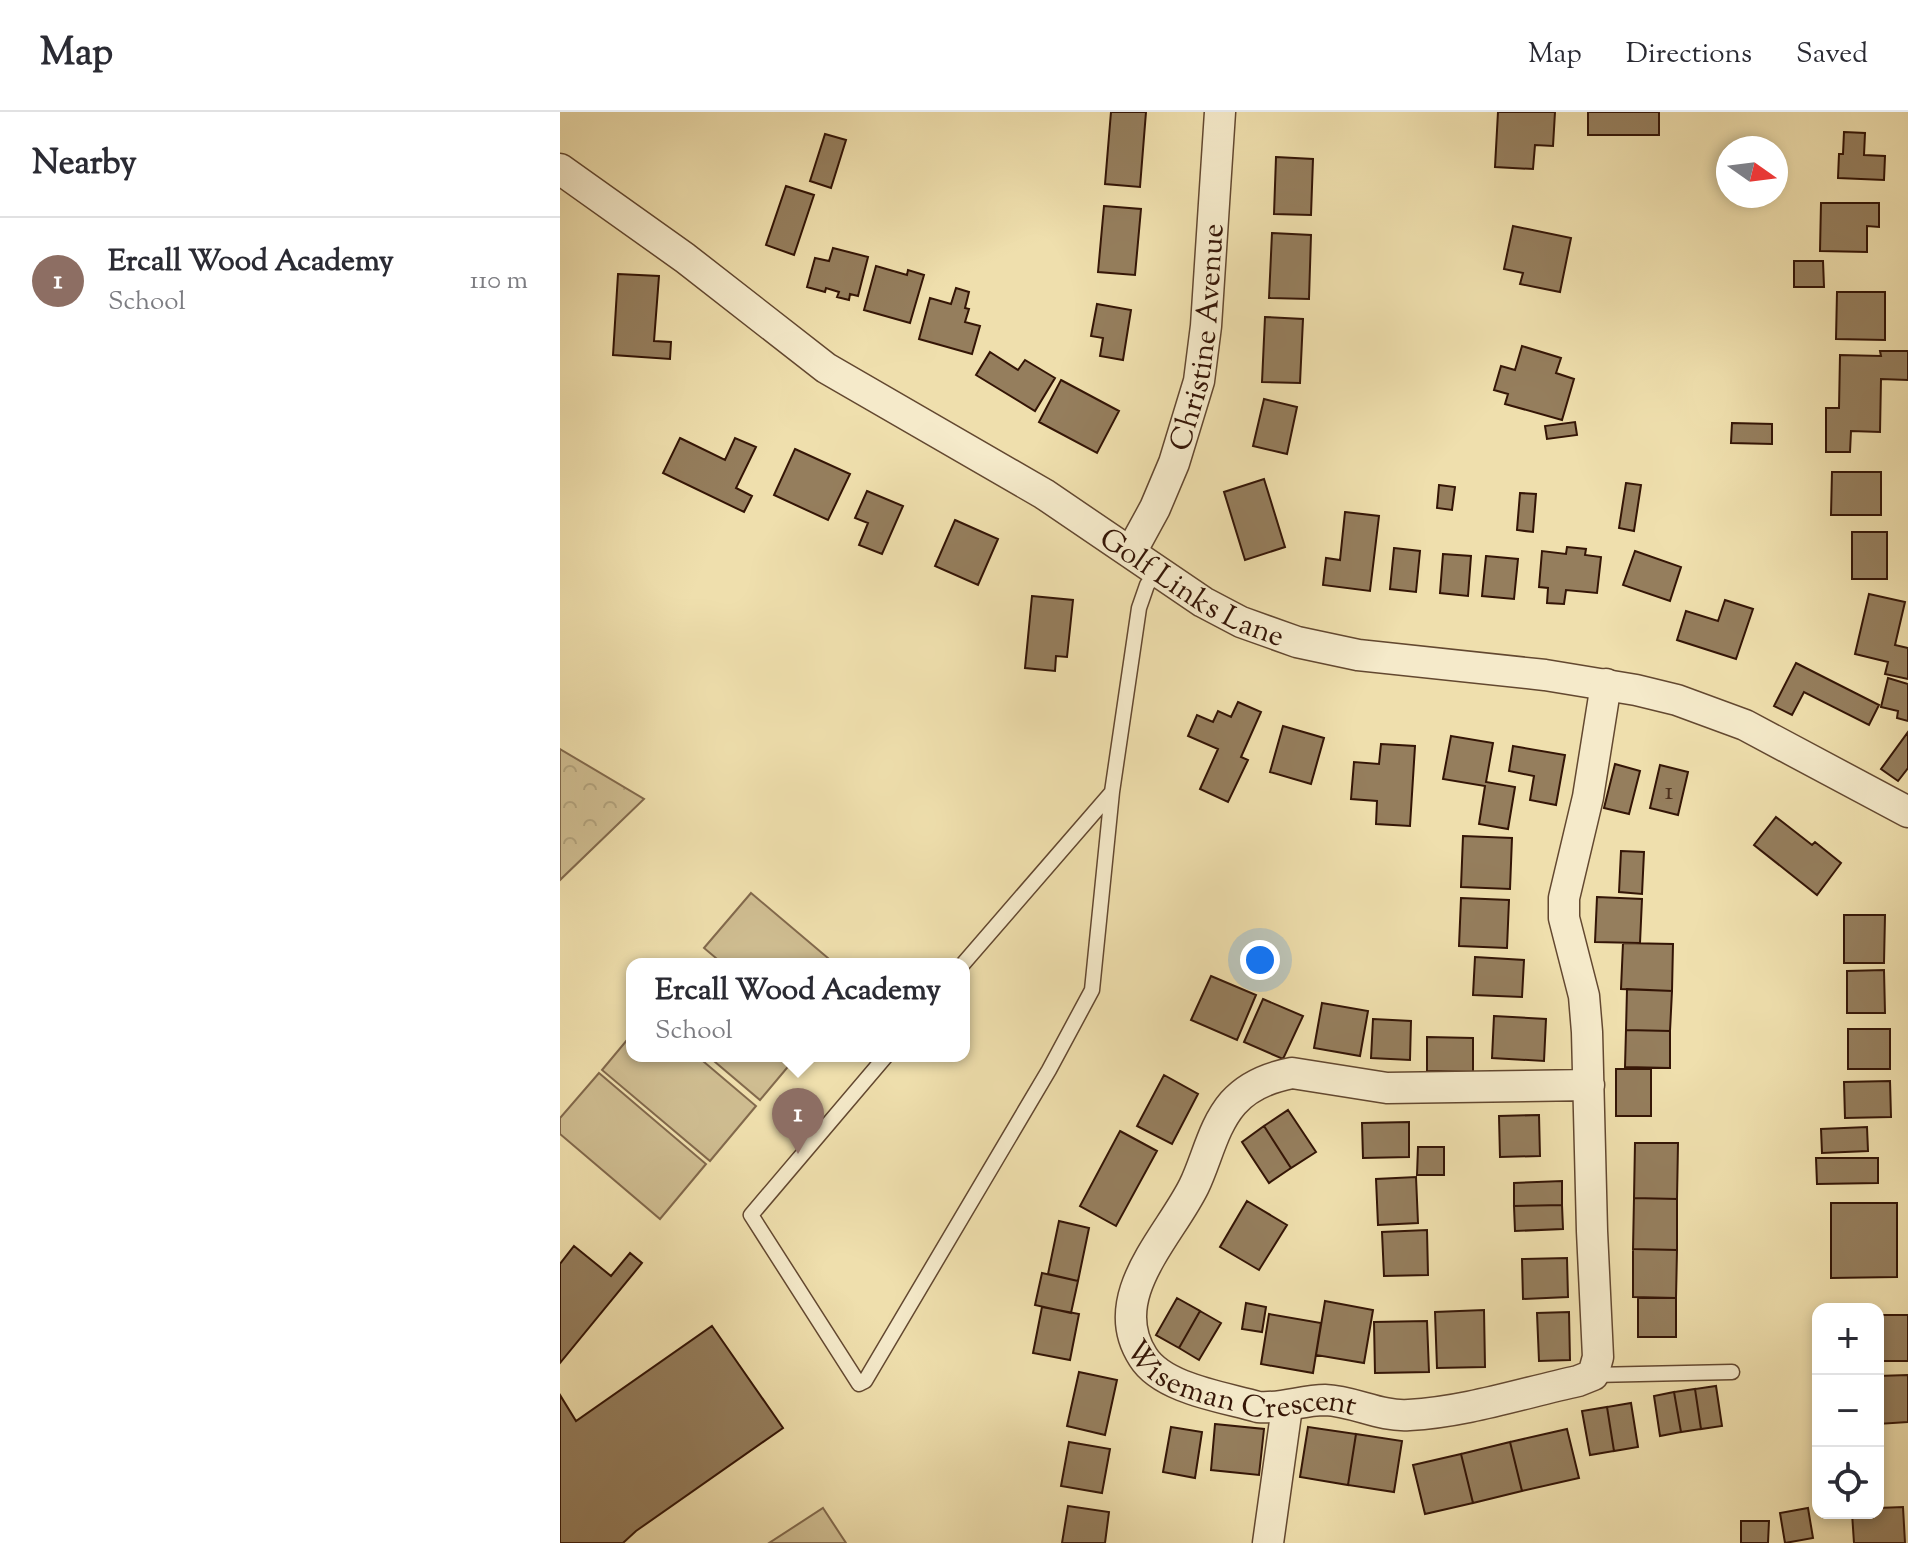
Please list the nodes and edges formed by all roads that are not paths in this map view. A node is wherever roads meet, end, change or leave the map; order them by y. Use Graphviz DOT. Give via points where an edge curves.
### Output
graph roads {
  1 [pos="1220,112"];
  2 [pos="560,169"];
  3 [pos="1131,552"];
  4 [pos="1158,570"];
  5 [pos="1606,684"];
  6 [pos="1112,792"];
  7 [pos="1908,812"];
  8 [pos="968,958"];
  9 [pos="881,1062"];
  10 [pos="1589,1085"];
  11 [pos="1732,1372"];
  12 [pos="1593,1375"];
  13 [pos="1287,1407"];
  14 [pos="1268,1543"];
  1 -- 3 [label="street, Christine Avenue" via="1199,381 1174,463"];
  2 -- 3 [label="street, Golf Links Lane" via="826,368 1044,494"];
  3 -- 4 [label="street, Golf Links Lane"];
  4 -- 5 [label="street, Golf Links Lane" via="1241,622 1319,648"];
  4 -- 6 [label="lane" via="1139,608"];
  5 -- 7 [label="street, Golf Links Lane" via="1731,719"];
  5 -- 10 [label="street" via="1581,837 1564,898 1568,939 1584,996"];
  6 -- 8 [label="lane"];
  6 -- 9 [label="lane" via="1092,990 979,1190 859,1384 751,1215"];
  10 -- 12 [label="street" via="1598,1357"];
  10 -- 13 [label="street, Wiseman Crescent" via="1387,1088 1292,1073 1262,1083 1233,1103 1182,1209 1142,1272 1130,1316 1133,1336 1155,1372 1174,1382 1258,1407"];
  11 -- 12 [label="lane"];
  12 -- 13 [label="street, Wiseman Crescent" via="1408,1416 1329,1400"];
  13 -- 14 [label="street"];
}
